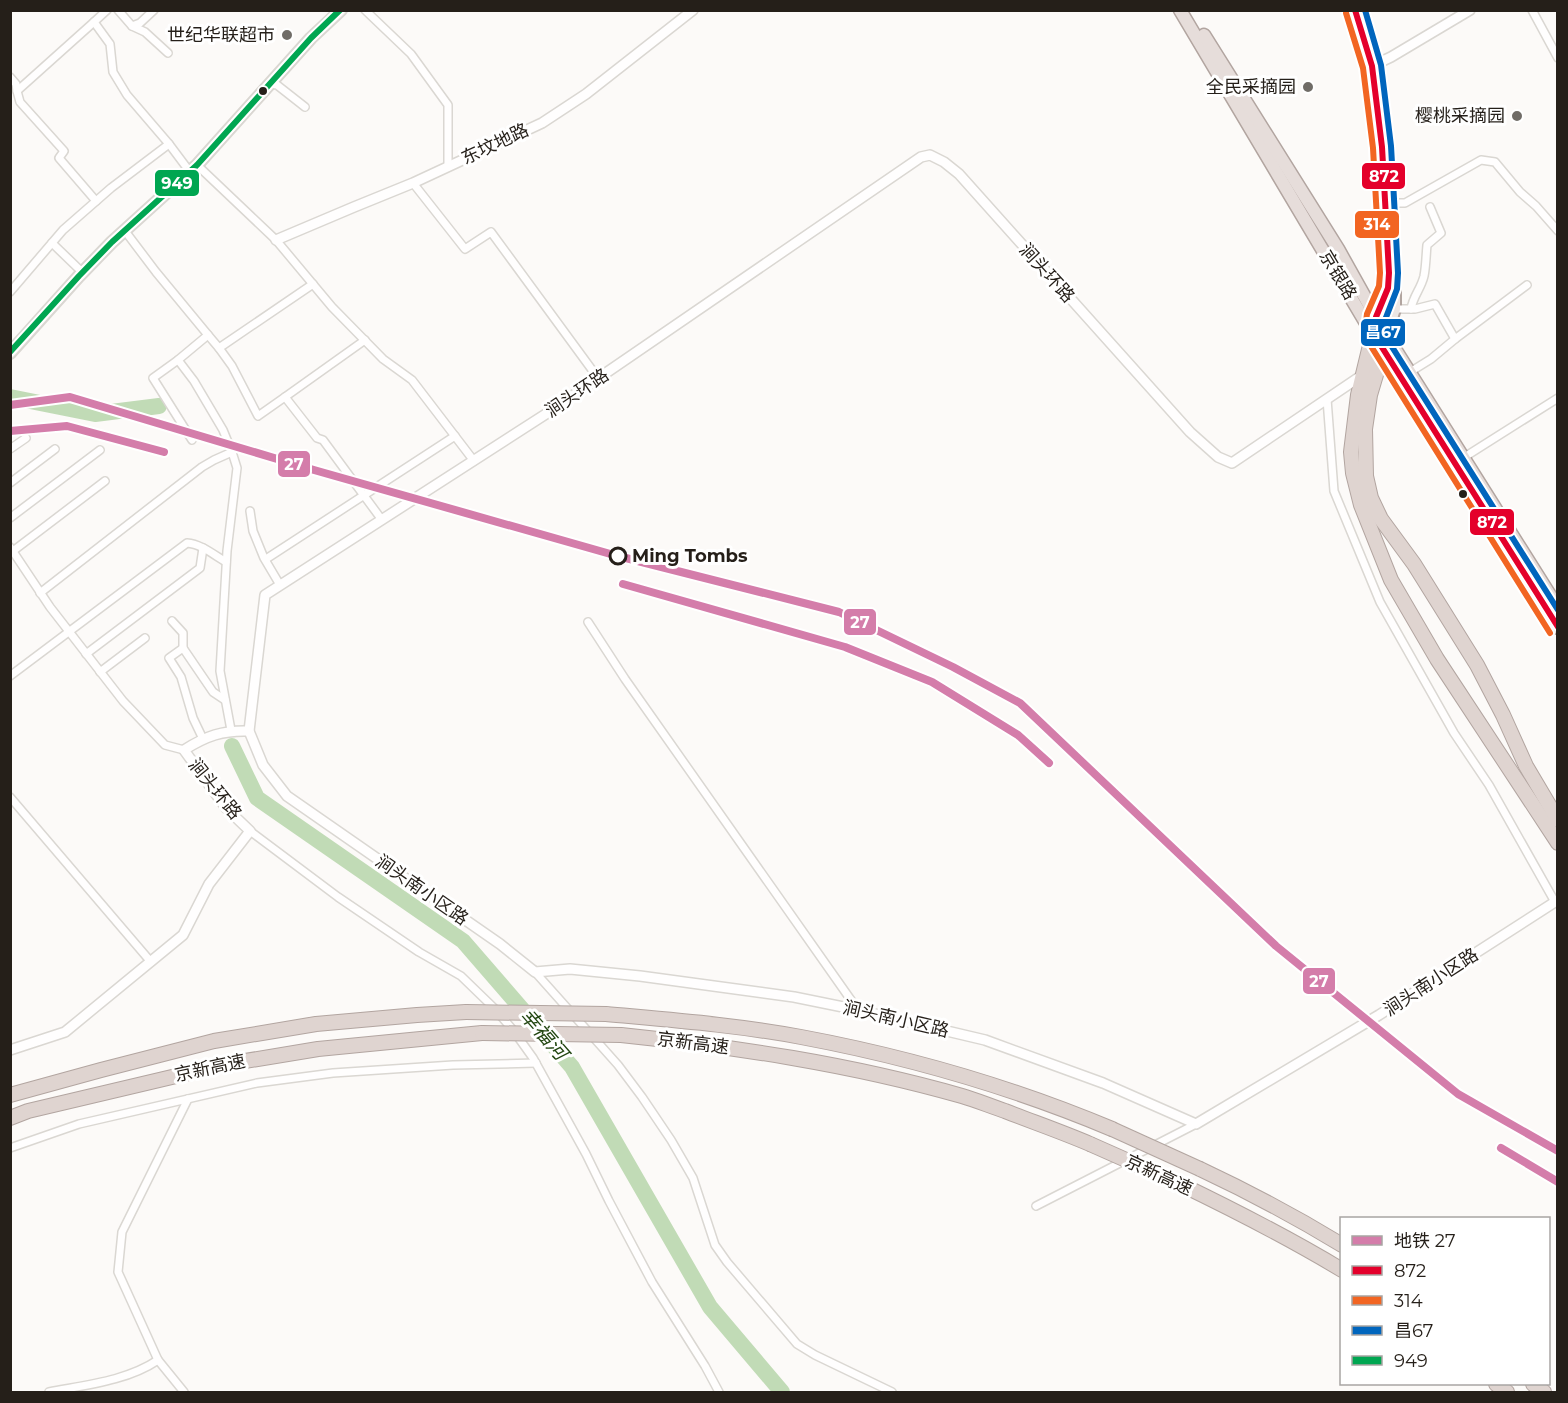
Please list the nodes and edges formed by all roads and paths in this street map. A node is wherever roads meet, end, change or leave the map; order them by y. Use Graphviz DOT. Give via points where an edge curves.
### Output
graph roads {
  1 [pos="106,10"];
  2 [pos="118,10"];
  3 [pos="154,10"];
  4 [pos="365,10"];
  5 [pos="693,10"];
  6 [pos="1180,10"];
  7 [pos="1189,10"];
  8 [pos="1355,10"];
  9 [pos="1470,10"];
  10 [pos="1532,10"];
  11 [pos="339,11"];
  12 [pos="94,22"];
  13 [pos="132,26"];
  14 [pos="168,53"];
  15 [pos="1557,58"];
  16 [pos="1372,66"];
  17 [pos="10,76"];
  18 [pos="270,84"];
  19 [pos="17,91"];
  20 [pos="306,107"];
  21 [pos="169,144"];
  22 [pos="448,167"];
  23 [pos="194,169"];
  24 [pos="413,183"];
  25 [pos="96,201"];
  26 [pos="1391,203"];
  27 [pos="1430,207"];
  28 [pos="125,231"];
  29 [pos="1557,231"];
  30 [pos="276,240"];
  31 [pos="52,243"];
  32 [pos="82,273"];
  33 [pos="313,284"];
  34 [pos="1527,285"];
  35 [pos="10,292"];
  36 [pos="1395,309"];
  37 [pos="1411,309"];
  38 [pos="1376,317"];
  39 [pos="1379,334"];
  40 [pos="207,335"];
  41 [pos="1455,339"];
  42 [pos="364,340"];
  43 [pos="219,348"];
  44 [pos="1382,350"];
  45 [pos="10,353"];
  46 [pos="178,360"];
  47 [pos="1410,372"];
  48 [pos="1364,374"];
  49 [pos="598,378"];
  50 [pos="285,397"];
  51 [pos="1557,398"];
  52 [pos="1327,399"];
  53 [pos="455,436"];
  54 [pos="26,438"];
  55 [pos="192,440"];
  56 [pos="10,449"];
  57 [pos="55,449"];
  58 [pos="100,450"];
  59 [pos="232,452"];
  60 [pos="1463,458"];
  61 [pos="474,461"];
  62 [pos="105,481"];
  63 [pos="10,483"];
  64 [pos="363,496"];
  65 [pos="250,511"];
  66 [pos="10,518"];
  67 [pos="382,520"];
  68 [pos="203,548"];
  69 [pos="12,549"];
  70 [pos="266,560"];
  71 [pos="226,562"];
  72 [pos="280,585"];
  73 [pos="40,593"];
  74 [pos="1557,608"];
  75 [pos="172,621"];
  76 [pos="588,622"];
  77 [pos="1557,628"];
  78 [pos="69,632"];
  79 [pos="146,638"];
  80 [pos="183,648"];
  81 [pos="86,654"];
  82 [pos="100,672"];
  83 [pos="10,676"];
  84 [pos="225,700"];
  85 [pos="231,730"];
  86 [pos="249,731"];
  87 [pos="203,738"];
  88 [pos="184,750"];
  89 [pos="10,797"];
  90 [pos="1557,820"];
  91 [pos="250,831"];
  92 [pos="1557,843"];
  93 [pos="1556,901"];
  94 [pos="151,962"];
  95 [pos="535,972"];
  96 [pos="858,1010"];
  97 [pos="10,1050"];
  98 [pos="536,1063"];
  99 [pos="10,1095"];
  100 [pos="188,1099"];
  101 [pos="10,1118"];
  102 [pos="1196,1124"];
  103 [pos="10,1148"];
  104 [pos="1036,1206"];
  105 [pos="1340,1244"];
  106 [pos="1340,1269"];
  107 [pos="159,1360"];
  108 [pos="49,1392"];
  109 [pos="184,1392"];
  110 [pos="719,1392"];
  111 [pos="892,1392"];
  1 -- 12 [label="street"];
  2 -- 13 [label="street"];
  3 -- 13 [label="street"];
  4 -- 22 [label="street" via="411,54 448,105"];
  5 -- 22 [label="street, 东坟地路" via="586,94 542,123"];
  6 -- 39 [label="highway, 京银路"];
  7 -- 38 [label="highway, 京银路"];
  8 -- 16 [label="main road"];
  9 -- 16 [label="street"];
  10 -- 15 [label="street"];
  11 -- 18 [label="main road"];
  12 -- 19 [label="street"];
  12 -- 21 [label="street" via="110,44 112,72"];
  13 -- 14 [label="street"];
  16 -- 26 [label="main road" via="1378,79"];
  16 -- 38 [label="main road" via="1382,147 1389,273 1388,288"];
  17 -- 19 [label="street"];
  18 -- 20 [label="street"];
  18 -- 23 [label="main road"];
  19 -- 25 [label="street" via="20,102 64,151 59,158"];
  21 -- 23 [label="street"];
  21 -- 25 [label="street"];
  22 -- 24 [label="street, 东坟地路"];
  23 -- 28 [label="main road"];
  23 -- 30 [label="street"];
  24 -- 30 [label="street, 东坟地路"];
  24 -- 49 [label="street" via="465,249 491,232"];
  25 -- 31 [label="street"];
  26 -- 29 [label="street" via="1405,203 1481,160 1495,162"];
  26 -- 36 [label="main road"];
  27 -- 37 [label="street" via="1441,233 1427,245 1424,276"];
  28 -- 32 [label="main road"];
  28 -- 40 [label="street"];
  30 -- 33 [label="street"];
  31 -- 32 [label="street"];
  31 -- 35 [label="street"];
  32 -- 45 [label="main road"];
  33 -- 42 [label="street"];
  33 -- 43 [label="street"];
  34 -- 41 [label="street"];
  36 -- 37 [label="street"];
  36 -- 39 [label="main road"];
  37 -- 41 [label="street" via="1435,304"];
  38 -- 39 [label="highway, 京银路"];
  39 -- 44 [label="highway, 京银路"];
  39 -- 47 [label="highway, 京银路"];
  39 -- 48 [label="highway"];
  40 -- 43 [label="street"];
  40 -- 46 [label="street"];
  41 -- 47 [label="street"];
  42 -- 50 [label="street"];
  42 -- 53 [label="street" via="382,359 412,380"];
  43 -- 50 [label="street" via="258,416"];
  44 -- 77 [label="highway, 京银路"];
  44 -- 90 [label="highway" via="1365,429 1366,476 1371,498 1477,665"];
  46 -- 55 [label="street" via="153,378"];
  46 -- 59 [label="street" via="223,430"];
  47 -- 60 [label="highway, 京银路"];
  48 -- 52 [label="street, 涧头环路"];
  48 -- 92 [label="highway" via="1352,434 1353,473 1361,506 1391,580 1437,659"];
  49 -- 52 [label="street, 涧头环路" via="891,176 930,155 959,174 1190,432 1218,457 1232,463"];
  49 -- 61 [label="street, 涧头环路"];
  50 -- 64 [label="street" via="317,438 323,440"];
  51 -- 60 [label="street"];
  52 -- 93 [label="street" via="1334,491 1380,602"];
  53 -- 61 [label="street"];
  53 -- 64 [label="street"];
  54 -- 56 [label="street"];
  57 -- 63 [label="street"];
  58 -- 66 [label="street"];
  59 -- 71 [label="street" via="237,468"];
  59 -- 73 [label="street" via="202,467"];
  60 -- 74 [label="highway, 京银路"];
  61 -- 67 [label="street, 涧头环路"];
  62 -- 69 [label="street"];
  64 -- 67 [label="street"];
  64 -- 70 [label="street"];
  65 -- 70 [label="street" via="253,531"];
  67 -- 72 [label="street, 涧头环路"];
  68 -- 71 [label="street"];
  68 -- 78 [label="street" via="187,543"];
  68 -- 81 [label="street" via="200,568"];
  69 -- 73 [label="street"];
  70 -- 72 [label="street"];
  71 -- 84 [label="street" via="220,671"];
  72 -- 86 [label="street, 涧头环路" via="265,595"];
  73 -- 78 [label="street"];
  75 -- 80 [label="street" via="183,633"];
  76 -- 96 [label="street"];
  78 -- 81 [label="street"];
  78 -- 83 [label="street"];
  79 -- 82 [label="street"];
  80 -- 84 [label="street" via="213,692"];
  80 -- 87 [label="street" via="169,658 181,677"];
  81 -- 82 [label="street"];
  82 -- 88 [label="street" via="165,745"];
  84 -- 85 [label="street"];
  85 -- 86 [label="street, 涧头环路"];
  85 -- 87 [label="street, 涧头环路"];
  86 -- 95 [label="street, 涧头南小区路" via="263,765 287,795"];
  87 -- 88 [label="street, 涧头环路"];
  88 -- 91 [label="street, 涧头环路" via="226,808"];
  89 -- 94 [label="street"];
  91 -- 94 [label="street, 涧头环路" via="209,884 183,935"];
  91 -- 98 [label="street" via="338,897 461,976 513,1030"];
  93 -- 102 [label="street, 涧头南小区路" via="1379,1015"];
  94 -- 97 [label="street, 涧头环路" via="65,1032"];
  95 -- 96 [label="street, 涧头南小区路" via="570,969 640,976"];
  95 -- 111 [label="street" via="642,1096 693,1178 715,1245 727,1262 797,1344"];
  96 -- 102 [label="street, 涧头南小区路" via="985,1040 1103,1083"];
  98 -- 100 [label="street" via="333,1073 257,1083"];
  98 -- 110 [label="street" via="652,1282"];
  99 -- 105 [label="highway, 京新高速, bridge" via="214,1041 316,1024 466,1012 606,1014 705,1023 888,1055 1063,1108 1238,1186"];
  100 -- 103 [label="street" via="79,1124"];
  100 -- 107 [label="street" via="122,1232 118,1272"];
  101 -- 106 [label="highway, 京新高速, bridge" via="227,1064 318,1049 482,1033 621,1035 706,1044 883,1075 964,1097 1139,1165 1228,1207"];
  102 -- 104 [label="street"];
  107 -- 108 [label="street" via="106,1381"];
  107 -- 109 [label="street"];
}
